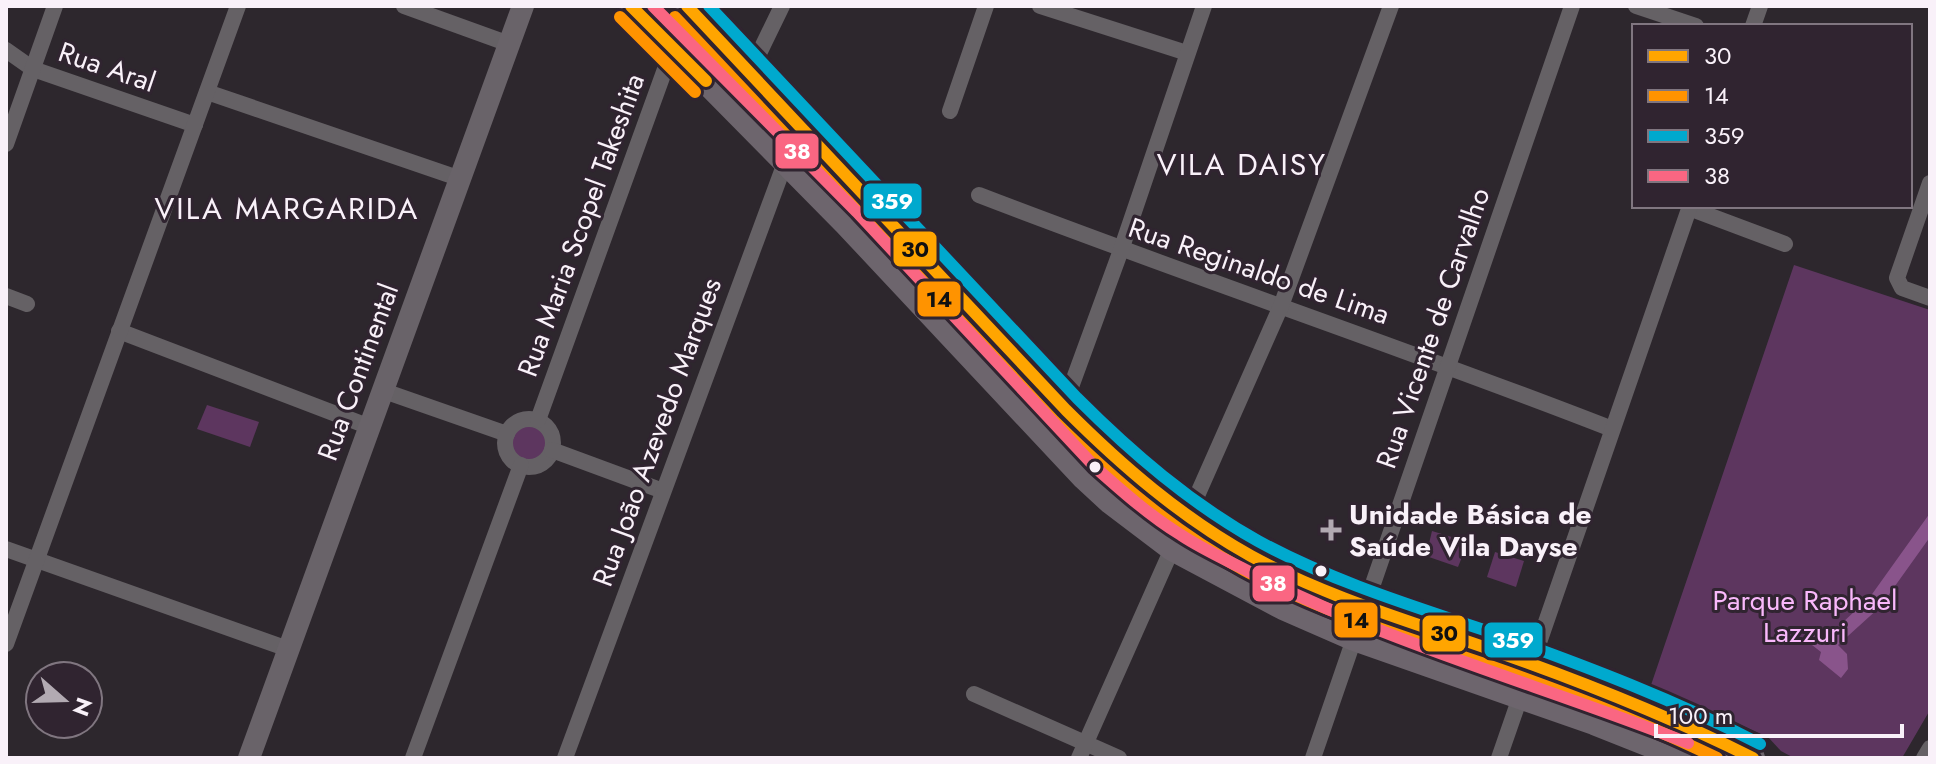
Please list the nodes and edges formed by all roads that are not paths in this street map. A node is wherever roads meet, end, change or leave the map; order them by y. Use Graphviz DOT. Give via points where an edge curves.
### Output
graph roads {
  1 [pos="55,6"];
  2 [pos="238,6"];
  3 [pos="404,6"];
  4 [pos="523,6"];
  5 [pos="631,6"];
  6 [pos="687,6"];
  7 [pos="782,6"];
  8 [pos="986,6"];
  9 [pos="1040,6"];
  10 [pos="1204,6"];
  11 [pos="1391,6"];
  12 [pos="1572,6"];
  13 [pos="1636,6"];
  14 [pos="1690,24"];
  15 [pos="509,44"];
  16 [pos="673,47"];
  17 [pos="6,50"];
  18 [pos="1187,53"];
  19 [pos="33,69"];
  20 [pos="750,72"];
  21 [pos="207,92"];
  22 [pos="950,111"];
  23 [pos="195,125"];
  24 [pos="799,125"];
  25 [pos="6,144"];
  26 [pos="785,161"];
  27 [pos="461,179"];
  28 [pos="1930,183"];
  29 [pos="979,195"];
  30 [pos="1689,208"];
  31 [pos="1692,208"];
  32 [pos="1785,244"];
  33 [pos="1121,250"];
  34 [pos="6,296"];
  35 [pos="1930,298"];
  36 [pos="27,304"];
  37 [pos="1281,306"];
  38 [pos="119,331"];
  39 [pos="1448,365"];
  40 [pos="384,391"];
  41 [pos="1064,406"];
  42 [pos="538,420"];
  43 [pos="370,427"];
  44 [pos="1612,429"];
  45 [pos="507,434"];
  46 [pos="552,450"];
  47 [pos="521,465"];
  48 [pos="663,491"];
  49 [pos="1188,516"];
  50 [pos="6,549"];
  51 [pos="1172,549"];
  52 [pos="36,560"];
  53 [pos="1365,608"];
  54 [pos="1354,639"];
  55 [pos="6,644"];
  56 [pos="288,649"];
  57 [pos="1531,664"];
  58 [pos="974,694"];
  59 [pos="1520,698"];
  60 [pos="1930,748"];
  61 [pos="1082,751"];
  62 [pos="249,758"];
  63 [pos="413,758"];
  64 [pos="565,758"];
  65 [pos="1119,758"];
  66 [pos="1313,758"];
  67 [pos="1499,758"];
  68 [pos="1682,758"];
  69 [pos="1753,758"];
  70 [pos="1924,758"];
  1 -- 19 [label="street"];
  2 -- 21 [label="street"];
  3 -- 15 [label="street"];
  4 -- 15 [label="street, Rua Continental"];
  5 -- 16 [label="main road"];
  6 -- 20 [label="main road"];
  7 -- 20 [label="street"];
  8 -- 22 [label="street"];
  9 -- 18 [label="street"];
  10 -- 18 [label="street"];
  11 -- 37 [label="street"];
  12 -- 39 [label="street, Rua Vicente de Carvalho"];
  13 -- 14 [label="street"];
  15 -- 27 [label="street, Rua Continental"];
  16 -- 26 [label="main road"];
  16 -- 42 [label="street, Rua Maria Scopel Takeshita"];
  17 -- 19 [label="street, Rua Aral"];
  18 -- 33 [label="street"];
  19 -- 23 [label="street, Rua Aral"];
  19 -- 25 [label="street"];
  20 -- 24 [label="main road"];
  21 -- 23 [label="street"];
  21 -- 27 [label="street"];
  23 -- 38 [label="street"];
  24 -- 26 [label="street, Rua João Azevedo Marques"];
  24 -- 41 [label="main road"];
  26 -- 48 [label="street, Rua João Azevedo Marques"];
  26 -- 51 [label="main road" via="1084,478"];
  27 -- 40 [label="street, Rua Continental"];
  28 -- 35 [label="street" via="1898,284"];
  29 -- 33 [label="street, Rua Reginaldo de Lima"];
  30 -- 44 [label="street"];
  31 -- 32 [label="street"];
  33 -- 37 [label="street, Rua Reginaldo de Lima"];
  33 -- 41 [label="street"];
  34 -- 36 [label="street"];
  37 -- 39 [label="street, Rua Reginaldo de Lima"];
  37 -- 49 [label="street"];
  38 -- 43 [label="street"];
  38 -- 52 [label="street"];
  39 -- 44 [label="street, Rua Reginaldo de Lima"];
  39 -- 53 [label="street, Rua Vicente de Carvalho"];
  40 -- 43 [label="street, Rua Continental"];
  40 -- 45 [label="street"];
  41 -- 49 [label="main road" via="1118,460"];
  42 -- 45 [label="street" via="516,423"];
  42 -- 46 [label="street" via="549,429"];
  43 -- 56 [label="street, Rua Continental"];
  44 -- 57 [label="street"];
  45 -- 47 [label="street" via="509,456"];
  46 -- 47 [label="street" via="536,466"];
  46 -- 48 [label="street"];
  47 -- 63 [label="street"];
  48 -- 64 [label="street, Rua João Azevedo Marques"];
  49 -- 53 [label="main road" via="1246,553"];
  50 -- 52 [label="street"];
  51 -- 54 [label="main road"];
  51 -- 61 [label="street"];
  52 -- 55 [label="street"];
  52 -- 56 [label="street"];
  53 -- 54 [label="street, Rua Vicente de Carvalho"];
  53 -- 57 [label="main road"];
  54 -- 59 [label="main road"];
  54 -- 66 [label="street, Rua Vicente de Carvalho"];
  56 -- 62 [label="street, Rua Continental"];
  57 -- 59 [label="street"];
  57 -- 69 [label="main road" via="1655,710"];
  58 -- 61 [label="street"];
  59 -- 67 [label="street"];
  59 -- 68 [label="main road"];
  60 -- 70 [label="street"];
  61 -- 65 [label="street"];
}
